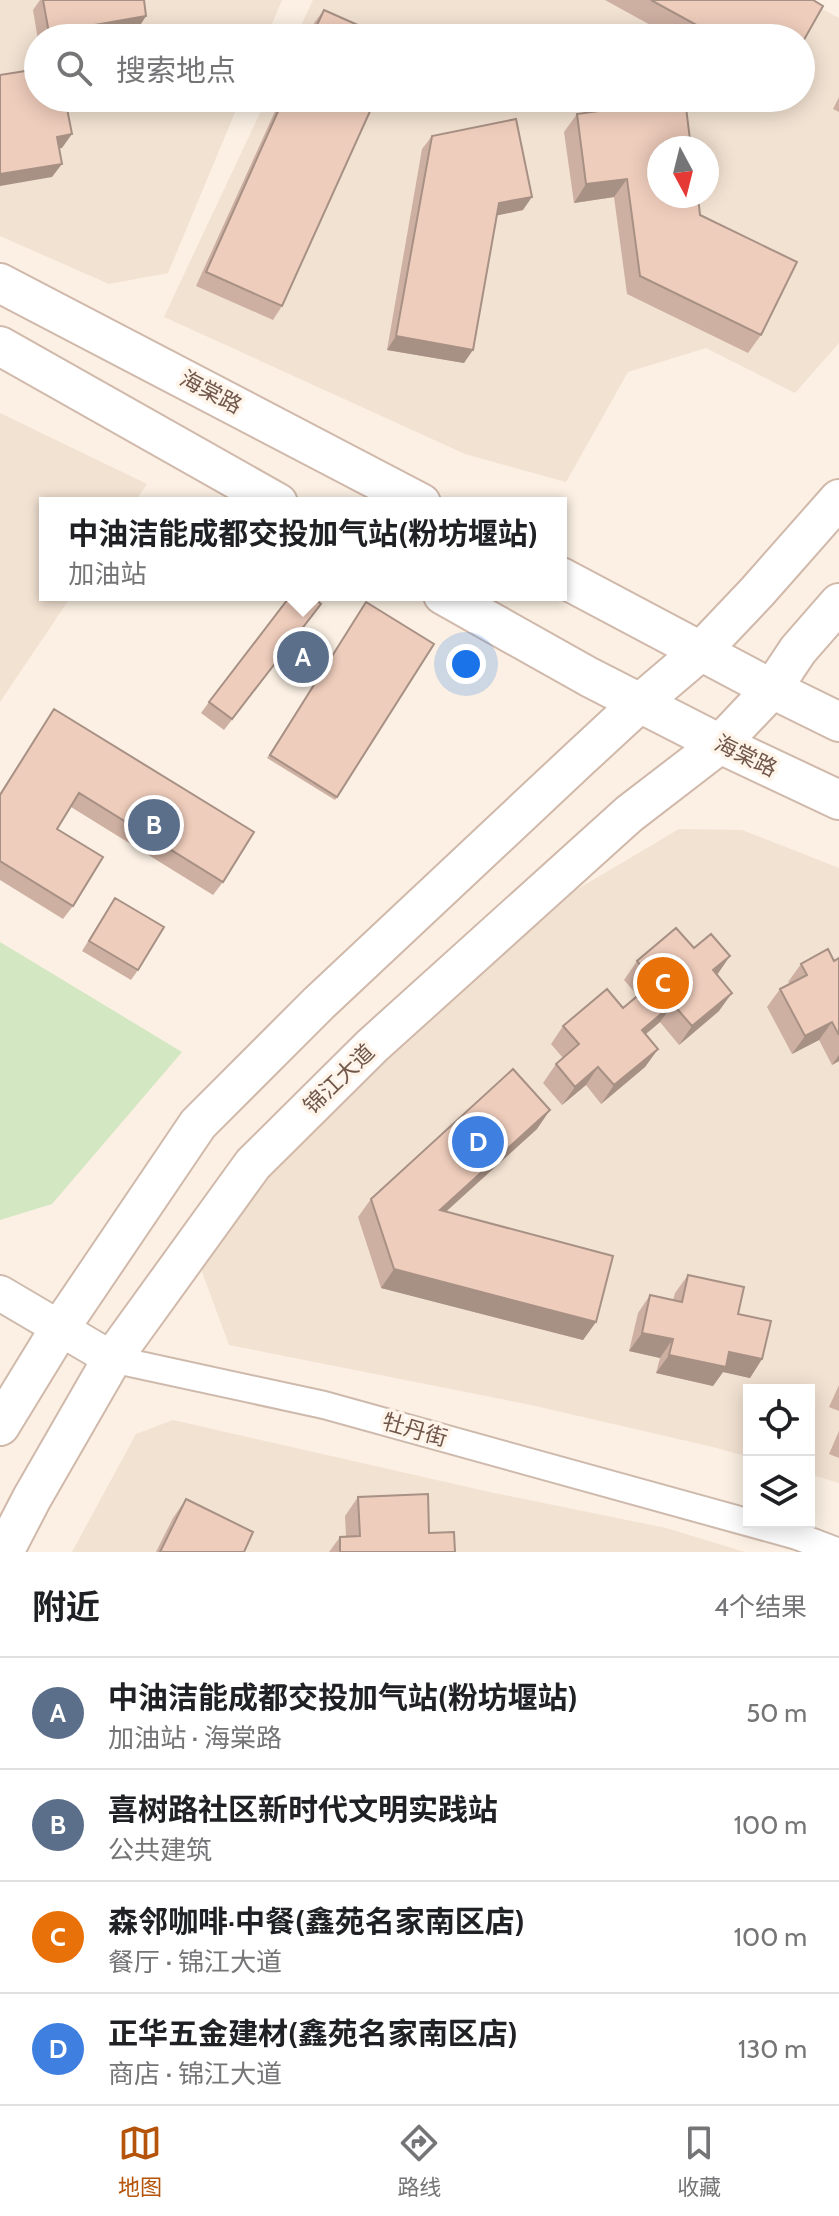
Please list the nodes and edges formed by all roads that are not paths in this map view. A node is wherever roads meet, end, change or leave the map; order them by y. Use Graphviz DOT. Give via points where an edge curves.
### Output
graph roads {
  1 [pos="0,283"];
  2 [pos="0,346"];
  3 [pos="267,497"];
  4 [pos="410,497"];
  5 [pos="839,499"];
  6 [pos="567,580"];
  7 [pos="454,601"];
  8 [pos="839,603"];
  9 [pos="701,651"];
  10 [pos="772,689"];
  11 [pos="640,702"];
  12 [pos="839,722"];
  13 [pos="720,744"];
  14 [pos="839,800"];
  15 [pos="0,1293"];
  16 [pos="60,1328"];
  17 [pos="112,1359"];
  18 [pos="0,1426"];
  19 [pos="4,1552"];
  20 [pos="839,1552"];
  1 -- 4 [label="main road, 海棠路"];
  2 -- 3 [label="main road"];
  5 -- 9 [label="main road"];
  6 -- 9 [label="main road"];
  7 -- 11 [label="main road, 海棠路"];
  8 -- 10 [label="main road, 锦江大道"];
  9 -- 10 [label="main road"];
  9 -- 11 [label="main road"];
  10 -- 12 [label="main road"];
  10 -- 13 [label="main road, 锦江大道"];
  11 -- 13 [label="main road, 海棠路"];
  11 -- 16 [label="main road" via="198,1124"];
  13 -- 14 [label="main road, 海棠路"];
  13 -- 17 [label="main road, 锦江大道" via="629,814 372,1046 253,1164"];
  15 -- 16 [label="street, 牡丹街"];
  16 -- 17 [label="street, 牡丹街"];
  16 -- 18 [label="main road"];
  17 -- 19 [label="main road, 锦江大道"];
  17 -- 20 [label="street, 牡丹街" via="324,1405"];
}
